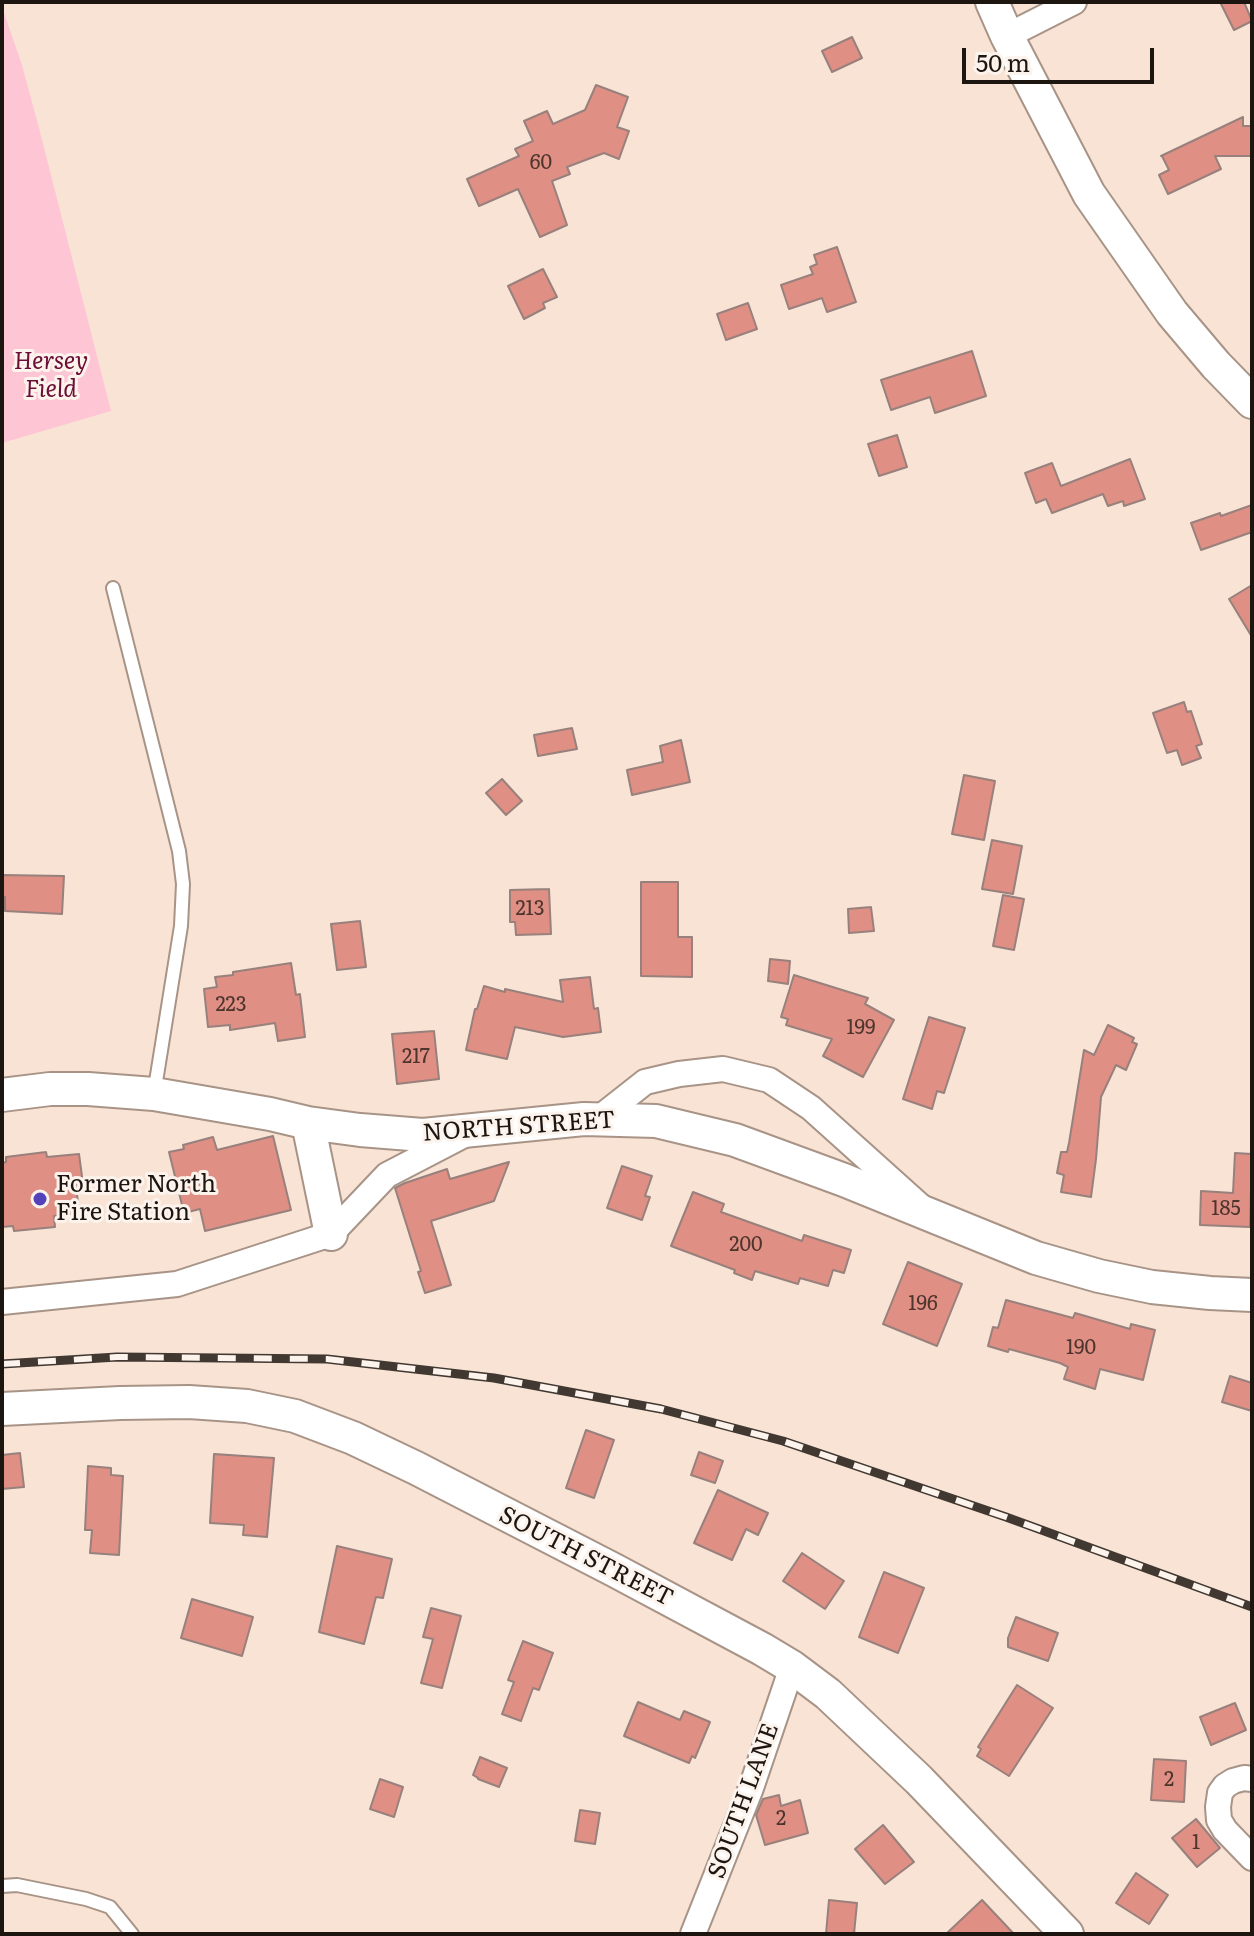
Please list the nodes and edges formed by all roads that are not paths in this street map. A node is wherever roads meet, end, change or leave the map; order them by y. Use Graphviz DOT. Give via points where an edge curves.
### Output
graph roads {
  1 [pos="992,2"];
  2 [pos="1074,2"];
  3 [pos="1007,36"];
  4 [pos="1252,402"];
  5 [pos="113,588"];
  6 [pos="154,1094"];
  7 [pos="2,1095"];
  8 [pos="598,1119"];
  9 [pos="308,1123"];
  10 [pos="476,1129"];
  11 [pos="928,1213"];
  12 [pos="331,1234"];
  13 [pos="1252,1295"];
  14 [pos="2,1302"];
  15 [pos="2,1409"];
  16 [pos="792,1667"];
  17 [pos="1252,1779"];
  18 [pos="1252,1858"];
  19 [pos="2,1886"];
  20 [pos="132,1934"];
  21 [pos="693,1934"];
  22 [pos="1067,1934"];
  1 -- 3 [label="main road"];
  2 -- 3 [label="street"];
  3 -- 4 [label="main road" via="1089,194 1172,313"];
  5 -- 6 [label="lane" via="183,884"];
  6 -- 7 [label="main road, NORTH STREET" via="50,1089"];
  6 -- 9 [label="main road, NORTH STREET"];
  8 -- 10 [label="main road, NORTH STREET"];
  8 -- 11 [label="main road, NORTH STREET" via="656,1121 735,1140"];
  8 -- 11 [label="street" via="645,1082 679,1074 723,1069 769,1080 811,1108"];
  9 -- 10 [label="main road, NORTH STREET" via="423,1135"];
  9 -- 12 [label="main road"];
  10 -- 12 [label="street" via="387,1175"];
  11 -- 13 [label="main road, NORTH STREET" via="1036,1258 1099,1276 1152,1287"];
  12 -- 14 [label="street" via="177,1284"];
  15 -- 16 [label="main road, SOUTH STREET" via="189,1402 295,1416 416,1468"];
  16 -- 21 [label="street, SOUTH LANE"];
  16 -- 22 [label="main road, SOUTH STREET" via="919,1780"];
  17 -- 18 [label="street" via="1225,1786 1218,1807 1225,1830"];
  19 -- 20 [label="lane" via="110,1907"];
}
